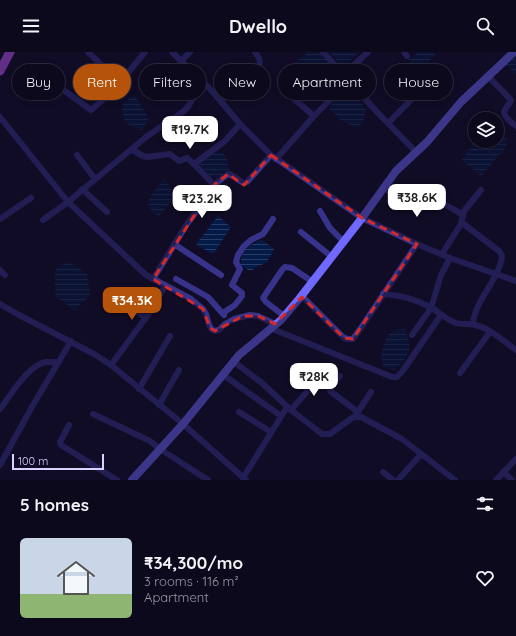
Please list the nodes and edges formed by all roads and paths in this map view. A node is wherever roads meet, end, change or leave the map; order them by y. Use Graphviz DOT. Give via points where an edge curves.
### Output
graph roads {
  1 [pos="10,52"];
  2 [pos="88,52"];
  3 [pos="145,52"];
  4 [pos="172,52"];
  5 [pos="190,52"];
  6 [pos="255,52"];
  7 [pos="323,52"];
  8 [pos="368,52"];
  9 [pos="514,52"];
  10 [pos="181,61"];
  11 [pos="100,64"];
  12 [pos="184,64"];
  13 [pos="333,64"];
  14 [pos="355,64"];
  15 [pos="0,71"];
  16 [pos="131,71"];
  17 [pos="488,76"];
  18 [pos="206,85"];
  19 [pos="76,100"];
  20 [pos="103,100"];
  21 [pos="192,100"];
  22 [pos="295,100"];
  23 [pos="330,100"];
  24 [pos="366,100"];
  25 [pos="411,100"];
  26 [pos="221,101"];
  27 [pos="314,116"];
  28 [pos="0,117"];
  29 [pos="388,123"];
  30 [pos="240,124"];
  31 [pos="516,126"];
  32 [pos="132,150"];
  33 [pos="416,152"];
  34 [pos="77,155"];
  35 [pos="271,155"];
  36 [pos="276,159"];
  37 [pos="194,164"];
  38 [pos="95,179"];
  39 [pos="214,185"];
  40 [pos="384,188"];
  41 [pos="82,189"];
  42 [pos="481,190"];
  43 [pos="31,198"];
  44 [pos="68,202"];
  45 [pos="320,211"];
  46 [pos="107,212"];
  47 [pos="362,218"];
  48 [pos="462,218"];
  49 [pos="0,219"];
  50 [pos="42,220"];
  51 [pos="273,220"];
  52 [pos="301,232"];
  53 [pos="344,242"];
  54 [pos="174,244"];
  55 [pos="416,244"];
  56 [pos="442,254"];
  57 [pos="332,257"];
  58 [pos="450,258"];
  59 [pos="0,270"];
  60 [pos="496,274"];
  61 [pos="5,275"];
  62 [pos="221,275"];
  63 [pos="153,279"];
  64 [pos="176,279"];
  65 [pos="516,281"];
  66 [pos="313,282"];
  67 [pos="165,286"];
  68 [pos="383,294"];
  69 [pos="116,296"];
  70 [pos="302,296"];
  71 [pos="0,304"];
  72 [pos="431,308"];
  73 [pos="223,313"];
  74 [pos="441,315"];
  75 [pos="284,316"];
  76 [pos="146,318"];
  77 [pos="229,321"];
  78 [pos="473,324"];
  79 [pos="273,326"];
  80 [pos="490,332"];
  81 [pos="412,335"];
  82 [pos="170,336"];
  83 [pos="71,341"];
  84 [pos="516,350"];
  85 [pos="59,362"];
  86 [pos="233,362"];
  87 [pos="111,365"];
  88 [pos="179,370"];
  89 [pos="324,372"];
  90 [pos="460,372"];
  91 [pos="222,374"];
  92 [pos="340,376"];
  93 [pos="139,389"];
  94 [pos="371,392"];
  95 [pos="159,405"];
  96 [pos="289,408"];
  97 [pos="0,409"];
  98 [pos="239,412"];
  99 [pos="93,414"];
  100 [pos="357,414"];
  101 [pos="281,416"];
  102 [pos="183,424"];
  103 [pos="69,425"];
  104 [pos="271,432"];
  105 [pos="160,449"];
  106 [pos="421,454"];
  107 [pos="516,459"];
  108 [pos="0,465"];
  109 [pos="383,472"];
  110 [pos="503,472"];
  111 [pos="244,479"];
  112 [pos="117,480"];
  113 [pos="132,480"];
  114 [pos="208,480"];
  115 [pos="393,480"];
  116 [pos="398,480"];
  117 [pos="455,480"];
  118 [pos="496,480"];
  119 [pos="512,480"];
  1 -- 15 [label="main road"];
  2 -- 11 [label="street"];
  3 -- 16 [label="street"];
  4 -- 10 [label="street"];
  5 -- 10 [label="street"];
  6 -- 26 [label="street" via="260,60 258,68"];
  7 -- 13 [label="street"];
  8 -- 14 [label="street"];
  9 -- 17 [label="street"];
  10 -- 12 [label="street"];
  17 -- 31 [label="street" via="511,100 503,112"];
  17 -- 33 [label="street"];
  18 -- 26 [label="street"];
  19 -- 20 [label="street" via="90,110"];
  21 -- 32 [label="street" via="184,111"];
  22 -- 27 [label="street"];
  23 -- 27 [label="street"];
  24 -- 29 [label="street"];
  25 -- 29 [label="street"];
  26 -- 30 [label="street"];
  27 -- 36 [label="street"];
  28 -- 44 [label="street"];
  29 -- 33 [label="street"];
  30 -- 35 [label="street"];
  30 -- 37 [label="street" via="226,141"];
  32 -- 37 [label="street" via="147,157 170,154 179,161 187,158"];
  32 -- 38 [label="street"];
  33 -- 40 [label="street" via="396,171"];
  34 -- 38 [label="street"];
  35 -- 36 [label="street"];
  35 -- 39 [label="street" via="247,182 241,182 228,174"];
  36 -- 47 [label="street"];
  37 -- 39 [label="street"];
  38 -- 41 [label="street"];
  39 -- 54 [label="street"];
  40 -- 47 [label="street"];
  40 -- 48 [label="street" via="416,209 429,204 448,206"];
  41 -- 44 [label="street"];
  41 -- 46 [label="street"];
  42 -- 48 [label="street" via="464,211"];
  43 -- 49 [label="street"];
  44 -- 50 [label="street"];
  44 -- 63 [label="street"];
  45 -- 53 [label="street" via="330,228"];
  47 -- 53 [label="street"];
  47 -- 55 [label="street"];
  48 -- 56 [label="street"];
  48 -- 60 [label="street" via="501,252 502,259"];
  51 -- 73 [label="street" via="263,234 249,242 238,255 236,262 240,269 232,285 242,293 242,296 235,305"];
  52 -- 57 [label="street"];
  53 -- 57 [label="street"];
  54 -- 62 [label="street"];
  54 -- 63 [label="street"];
  55 -- 56 [label="street"];
  55 -- 68 [label="street"];
  56 -- 58 [label="street"];
  57 -- 66 [label="street"];
  58 -- 60 [label="street"];
  58 -- 72 [label="street" via="441,275"];
  59 -- 61 [label="street"];
  60 -- 65 [label="street"];
  60 -- 78 [label="street" via="475,311"];
  63 -- 67 [label="street"];
  64 -- 73 [label="street" via="208,297"];
  66 -- 70 [label="street"];
  66 -- 75 [label="street" via="289,267 284,267 264,298"];
  67 -- 76 [label="street"];
  67 -- 77 [label="street" via="191,299 203,309 212,330 219,330"];
  68 -- 70 [label="street" via="357,334 350,340 344,338"];
  68 -- 72 [label="street" via="407,298"];
  69 -- 76 [label="street"];
  70 -- 75 [label="street"];
  71 -- 83 [label="street"];
  72 -- 74 [label="street"];
  72 -- 81 [label="street"];
  73 -- 77 [label="street"];
  74 -- 78 [label="street" via="456,323"];
  74 -- 79 [label="street" via="397,377"];
  75 -- 79 [label="street"];
  76 -- 87 [label="street"];
  77 -- 79 [label="street" via="243,316 258,316"];
  78 -- 80 [label="street"];
  79 -- 86 [label="street"];
  80 -- 84 [label="street"];
  80 -- 90 [label="street"];
  82 -- 93 [label="street"];
  83 -- 85 [label="street"];
  83 -- 87 [label="street"];
  85 -- 97 [label="street" via="46,362 34,367"];
  85 -- 108 [label="street"];
  86 -- 91 [label="street"];
  86 -- 96 [label="street" via="262,383"];
  87 -- 93 [label="street"];
  88 -- 95 [label="street"];
  89 -- 96 [label="street"];
  91 -- 101 [label="street"];
  91 -- 102 [label="street"];
  92 -- 100 [label="street" via="330,391"];
  93 -- 95 [label="street"];
  94 -- 100 [label="street"];
  95 -- 102 [label="street"];
  96 -- 100 [label="street" via="316,431 326,435"];
  96 -- 101 [label="street"];
  98 -- 104 [label="street"];
  99 -- 105 [label="street" via="145,438"];
  100 -- 106 [label="street" via="393,434"];
  101 -- 104 [label="street"];
  102 -- 105 [label="street"];
  102 -- 111 [label="street"];
  103 -- 112 [label="street" via="60,445"];
  104 -- 111 [label="street"];
  105 -- 113 [label="street"];
  105 -- 114 [label="street"];
  106 -- 116 [label="street"];
  106 -- 117 [label="street"];
  107 -- 110 [label="street"];
  109 -- 115 [label="street"];
  110 -- 118 [label="street"];
  110 -- 119 [label="street"];
}
